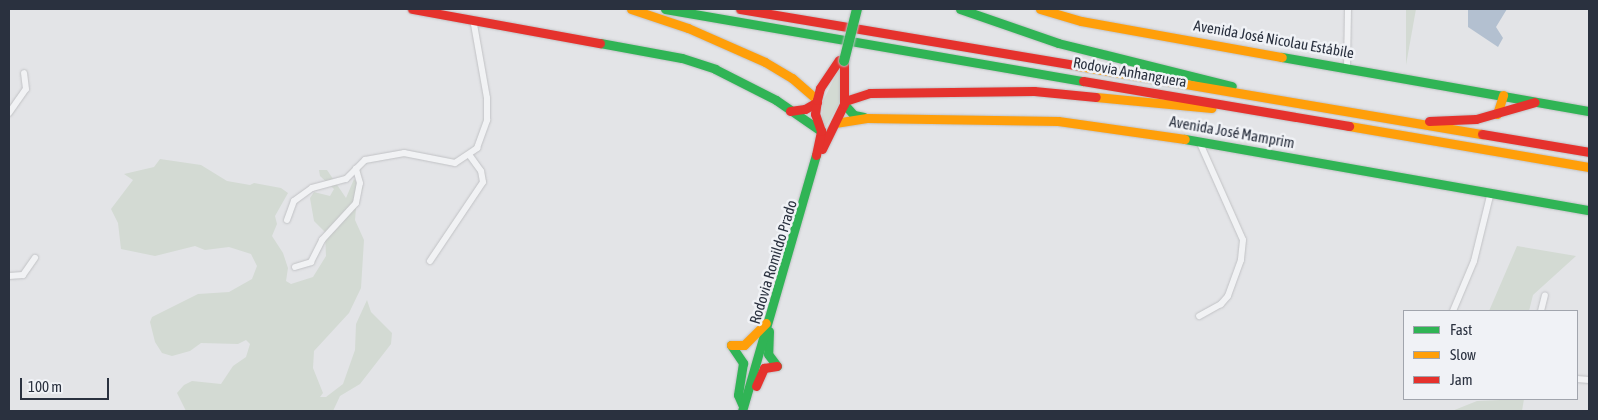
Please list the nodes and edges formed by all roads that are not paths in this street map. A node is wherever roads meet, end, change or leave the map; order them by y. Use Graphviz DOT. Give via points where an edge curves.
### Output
graph roads {
  1 [pos="412,9"];
  2 [pos="631,9"];
  3 [pos="665,9"];
  4 [pos="740,9"];
  5 [pos="854,9"];
  6 [pos="960,9"];
  7 [pos="1040,9"];
  8 [pos="1348,9"];
  9 [pos="1062,12"];
  10 [pos="473,19"];
  11 [pos="842,61"];
  12 [pos="1347,68"];
  13 [pos="24,73"];
  14 [pos="1503,95"];
  15 [pos="817,101"];
  16 [pos="845,102"];
  17 [pos="1535,102"];
  18 [pos="1299,104"];
  19 [pos="790,110"];
  20 [pos="1589,111"];
  21 [pos="9,113"];
  22 [pos="1497,114"];
  23 [pos="1294,117"];
  24 [pos="867,118"];
  25 [pos="1400,122"];
  26 [pos="835,123"];
  27 [pos="821,131"];
  28 [pos="1199,141"];
  29 [pos="1589,152"];
  30 [pos="470,156"];
  31 [pos="1589,167"];
  32 [pos="356,169"];
  33 [pos="1491,192"];
  34 [pos="1589,210"];
  35 [pos="287,220"];
  36 [pos="35,258"];
  37 [pos="430,261"];
  38 [pos="295,267"];
  39 [pos="9,276"];
  40 [pos="1545,295"];
  41 [pos="1453,310"];
  42 [pos="1541,310"];
  43 [pos="1199,316"];
  44 [pos="768,324"];
  45 [pos="744,409"];
  1 -- 10 [label="main road"];
  2 -- 15 [label="main road" via="688,28 765,62 792,78"];
  3 -- 23 [label="main road, Rodovia Anhanguera" via="1141,88"];
  4 -- 18 [label="main road, Rodovia Anhanguera"];
  5 -- 11 [label="main road"];
  6 -- 18 [label="main road" via="1058,43"];
  7 -- 9 [label="main road, Avenida José Nicolau Estábile"];
  8 -- 12 [label="street"];
  9 -- 12 [label="main road, Avenida José Nicolau Estábile"];
  10 -- 19 [label="main road" via="682,58 715,69"];
  10 -- 30 [label="street" via="487,98 483,137"];
  11 -- 15 [label="main road" via="820,88"];
  11 -- 16 [label="main road"];
  12 -- 14 [label="main road, Avenida José Nicolau Estábile"];
  13 -- 21 [label="street" via="26,88"];
  14 -- 17 [label="main road, Avenida José Nicolau Estábile"];
  14 -- 22 [label="main road"];
  15 -- 19 [label="main road" via="805,109"];
  15 -- 27 [label="main road" via="815,114"];
  16 -- 23 [label="main road" via="870,93 1034,91"];
  16 -- 24 [label="main road, Avenida José Mamprim" via="854,114"];
  16 -- 26 [label="main road, Rodovia Romildo Prado"];
  17 -- 20 [label="main road, Avenida José Nicolau Estábile"];
  17 -- 22 [label="main road"];
  18 -- 25 [label="main road, Rodovia Anhanguera"];
  19 -- 27 [label="main road"];
  22 -- 25 [label="main road" via="1462,121"];
  23 -- 31 [label="main road, Rodovia Anhanguera"];
  24 -- 26 [label="main road, Avenida José Mamprim"];
  24 -- 28 [label="main road, Avenida José Mamprim" via="1058,121"];
  25 -- 29 [label="main road, Rodovia Anhanguera"];
  26 -- 44 [label="main road, Rodovia Romildo Prado" via="824,145"];
  27 -- 44 [label="main road, Rodovia Romildo Prado"];
  28 -- 33 [label="main road, Avenida José Mamprim"];
  28 -- 43 [label="street" via="1243,240 1241,260 1228,296 1221,304"];
  30 -- 32 [label="street" via="462,162 446,164 418,155 390,154 360,162"];
  30 -- 37 [label="street" via="481,171 483,182"];
  32 -- 35 [label="street" via="346,179 321,184 300,197 291,206"];
  32 -- 38 [label="street" via="360,183 356,203 322,240 311,262"];
  33 -- 34 [label="main road, Avenida José Mamprim"];
  33 -- 41 [label="street" via="1474,261"];
  36 -- 39 [label="street" via="23,275"];
  40 -- 42 [label="street"];
  44 -- 45 [label="main road, Rodovia Romildo Prado"];
  44 -- 45 [label="main road" via="768,354 777,366 764,368"];
  44 -- 45 [label="main road" via="744,345 731,345 744,363 738,395"];
}
